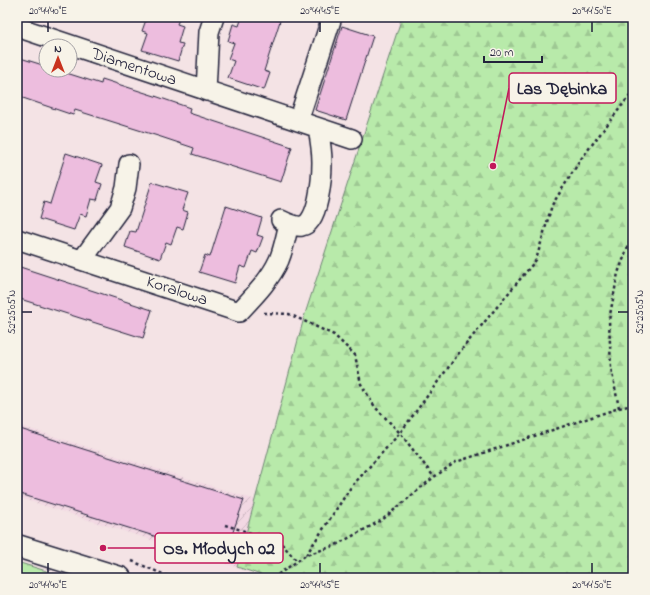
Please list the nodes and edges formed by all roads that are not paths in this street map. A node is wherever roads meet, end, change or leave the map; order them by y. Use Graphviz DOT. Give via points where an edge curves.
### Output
graph roads {
  1 [pos="214,17"];
  2 [pos="332,17"];
  3 [pos="17,27"];
  4 [pos="206,91"];
  5 [pos="298,121"];
  6 [pos="318,128"];
  7 [pos="352,139"];
  8 [pos="129,164"];
  9 [pos="17,239"];
  10 [pos="82,260"];
  11 [pos="17,546"];
  12 [pos="117,578"];
  1 -- 4 [label="street" via="209,32"];
  2 -- 5 [label="street"];
  3 -- 4 [label="street, Diamentowa"];
  4 -- 5 [label="street, Diamentowa"];
  5 -- 6 [label="street, Diamentowa"];
  6 -- 7 [label="street, Diamentowa"];
  6 -- 10 [label="street, Koralowa" via="322,161 314,212 310,221 303,226 285,222 279,260 269,278 239,312"];
  8 -- 10 [label="street" via="120,208"];
  9 -- 10 [label="street, Koralowa"];
  11 -- 12 [label="main road"];
}
